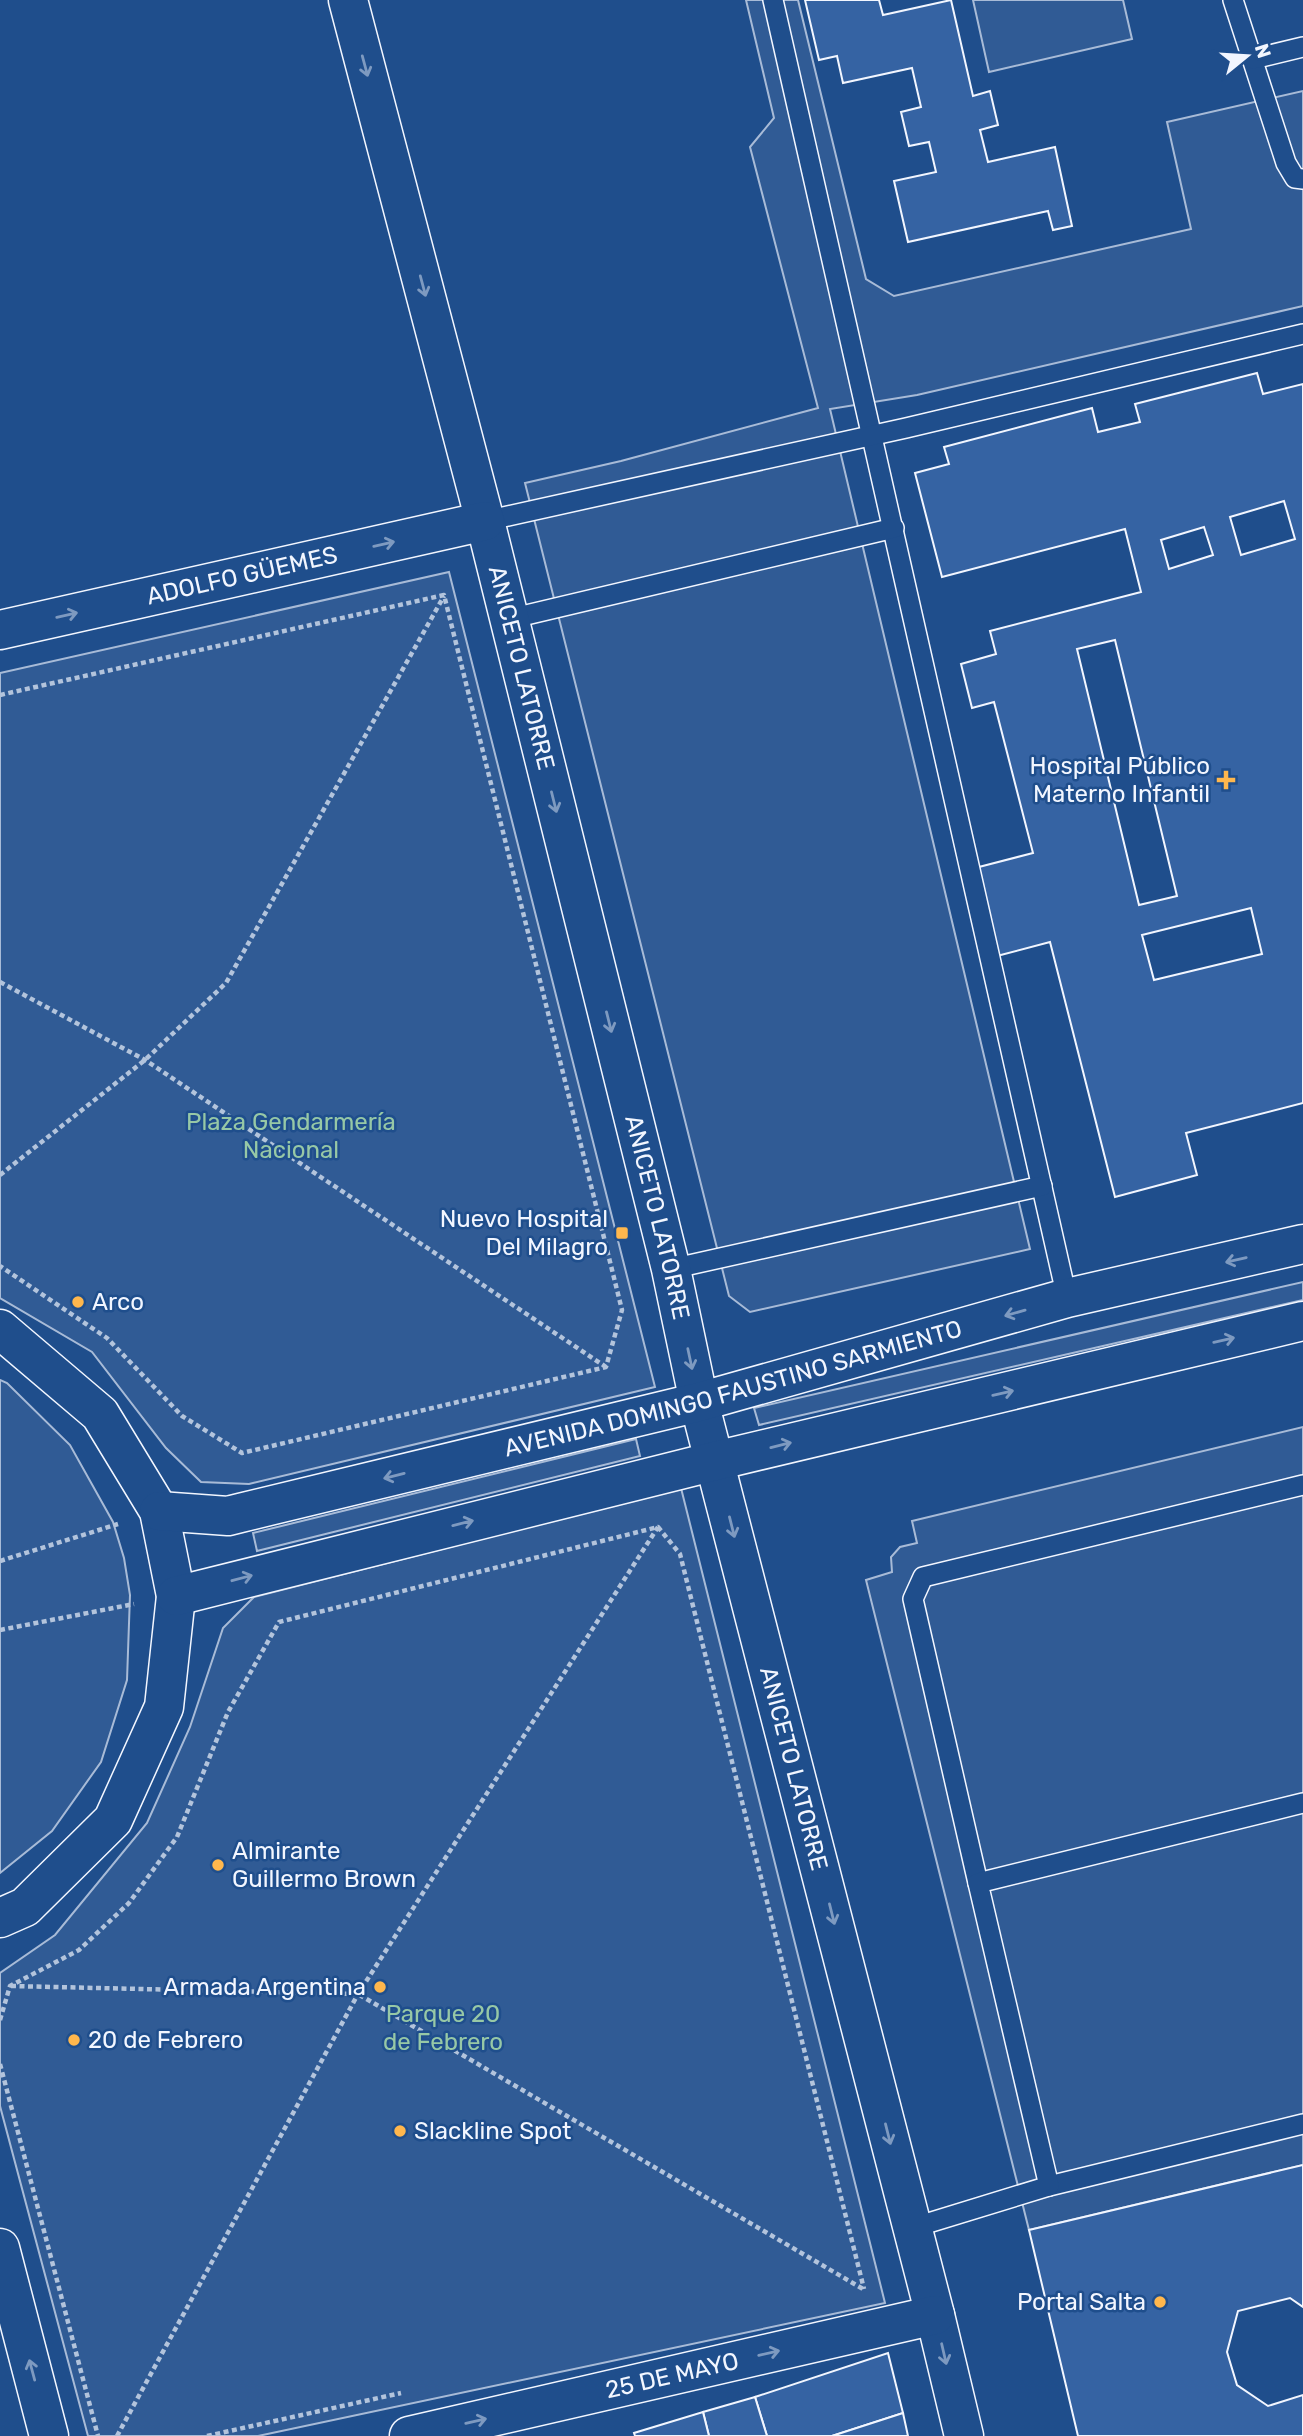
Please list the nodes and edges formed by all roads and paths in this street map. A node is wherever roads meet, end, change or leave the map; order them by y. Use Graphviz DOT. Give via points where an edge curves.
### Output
graph roads {
  1 [pos="348,0"];
  2 [pos="774,0"];
  3 [pos="1233,0"];
  4 [pos="1303,47"];
  5 [pos="1253,59"];
  6 [pos="1303,179"];
  7 [pos="1303,334"];
  8 [pos="873,435"];
  9 [pos="485,522"];
  10 [pos="894,528"];
  11 [pos="444,595"];
  12 [pos="509,619"];
  13 [pos="0,630"];
  14 [pos="0,695"];
  15 [pos="0,982"];
  16 [pos="145,1060"];
  17 [pos="0,1175"];
  18 [pos="1042,1185"];
  19 [pos="1303,1244"];
  20 [pos="0,1266"];
  21 [pos="671,1269"];
  22 [pos="1067,1298"];
  23 [pos="1303,1321"];
  24 [pos="0,1329"];
  25 [pos="606,1367"];
  26 [pos="699,1402"];
  27 [pos="715,1461"];
  28 [pos="1303,1485"];
  29 [pos="159,1511"];
  30 [pos="658,1527"];
  31 [pos="0,1561"];
  32 [pos="176,1596"];
  33 [pos="279,1622"];
  34 [pos="0,1630"];
  35 [pos="1303,1802"];
  36 [pos="978,1883"];
  37 [pos="0,1918"];
  38 [pos="10,1986"];
  39 [pos="358,1994"];
  40 [pos="0,2064"];
  41 [pos="1303,2124"];
  42 [pos="1049,2186"];
  43 [pos="912,2228"];
  44 [pos="0,2248"];
  45 [pos="864,2289"];
  46 [pos="850,2292"];
  47 [pos="935,2315"];
  48 [pos="408,2391"];
  49 [pos="49,2436"];
  50 [pos="98,2436"];
  51 [pos="117,2436"];
  52 [pos="207,2436"];
  53 [pos="409,2436"];
  54 [pos="964,2436"];
  1 -- 9 [label="street, ANICETO LATORRE, one-way"];
  2 -- 8 [label="lane"];
  3 -- 5 [label="lane"];
  4 -- 5 [label="lane"];
  5 -- 6 [label="lane" via="1286,163 1295,178"];
  7 -- 8 [label="lane"];
  8 -- 9 [label="lane"];
  8 -- 10 [label="lane"];
  9 -- 12 [label="street, ANICETO LATORRE"];
  13 -- 9 [label="street, ADOLFO GÜEMES, one-way"];
  10 -- 12 [label="lane"];
  10 -- 18 [label="lane"];
  11 -- 14 [label="path"];
  11 -- 16 [label="path" via="226,983"];
  11 -- 25 [label="path" via="622,1310"];
  12 -- 21 [label="street, ANICETO LATORRE, one-way"];
  15 -- 16 [label="path"];
  16 -- 17 [label="path"];
  16 -- 25 [label="path"];
  18 -- 21 [label="lane"];
  18 -- 22 [label="lane"];
  19 -- 22 [label="street, AVENIDA DOMINGO FAUSTINO SARMIENTO, one-way"];
  20 -- 25 [label="path" via="107,1338 182,1416 242,1453"];
  21 -- 26 [label="street, ANICETO LATORRE, one-way"];
  22 -- 26 [label="street, AVENIDA DOMINGO FAUSTINO SARMIENTO, one-way"];
  27 -- 23 [label="street, one-way"];
  24 -- 29 [label="street" via="100,1414"];
  26 -- 27 [label="street, ANICETO LATORRE"];
  26 -- 29 [label="street, AVENIDA DOMINGO FAUSTINO SARMIENTO, one-way" via="228,1516"];
  32 -- 27 [label="street, one-way"];
  27 -- 43 [label="street, ANICETO LATORRE, one-way"];
  28 -- 36 [label="lane" via="923,1577 913,1599"];
  29 -- 31 [label="path"];
  29 -- 32 [label="street"];
  30 -- 33 [label="path"];
  30 -- 39 [label="path"];
  30 -- 45 [label="path" via="680,1554"];
  32 -- 34 [label="path"];
  32 -- 37 [label="street" via="164,1707 113,1820 25,1907"];
  35 -- 36 [label="lane"];
  36 -- 42 [label="lane"];
  38 -- 39 [label="path"];
  39 -- 45 [label="path"];
  39 -- 51 [label="path"];
  40 -- 50 [label="path"];
  41 -- 42 [label="lane"];
  42 -- 43 [label="lane"];
  43 -- 47 [label="street, ANICETO LATORRE"];
  49 -- 44 [label="street, one-way"];
  45 -- 46 [label="path"];
  53 -- 47 [label="street, 25 DE MAYO, one-way"];
  47 -- 54 [label="street, ANICETO LATORRE, one-way"];
  48 -- 52 [label="path"];
}
